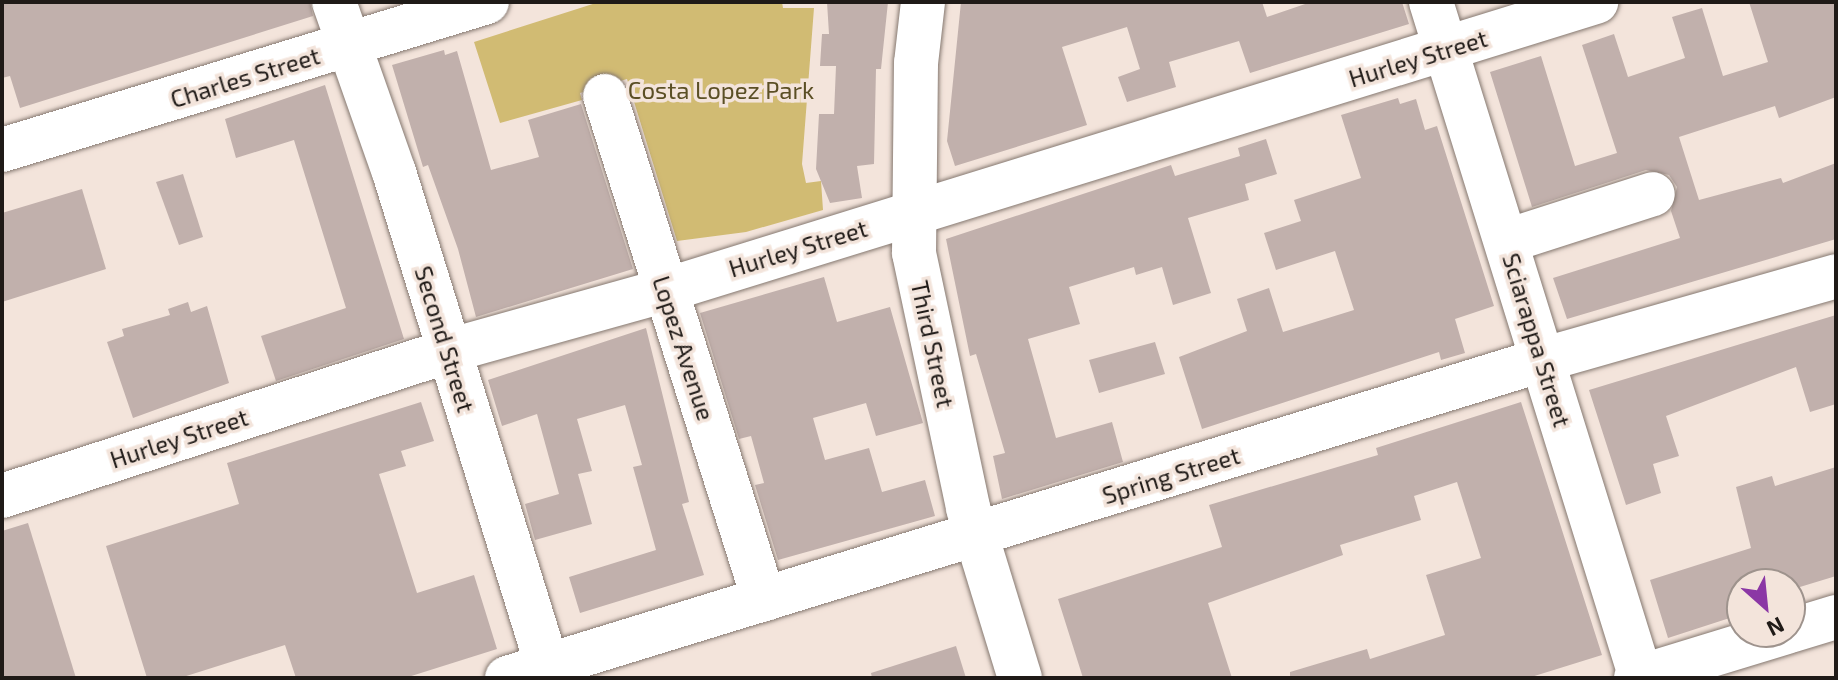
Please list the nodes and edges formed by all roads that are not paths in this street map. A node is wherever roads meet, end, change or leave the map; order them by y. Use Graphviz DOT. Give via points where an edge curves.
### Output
graph roads {
  1 [pos="334,2"];
  2 [pos="487,2"];
  3 [pos="923,2"];
  4 [pos="1431,2"];
  5 [pos="1596,2"];
  6 [pos="348,45"];
  7 [pos="1446,50"];
  8 [pos="605,96"];
  9 [pos="2,150"];
  10 [pos="1653,194"];
  11 [pos="915,211"];
  12 [pos="1507,241"];
  13 [pos="1836,276"];
  14 [pos="666,290"];
  15 [pos="448,351"];
  16 [pos="1542,360"];
  17 [pos="2,496"];
  18 [pos="975,536"];
  19 [pos="764,600"];
  20 [pos="1836,617"];
  21 [pos="1806,626"];
  22 [pos="1733,648"];
  23 [pos="535,674"];
  24 [pos="1639,677"];
  25 [pos="1020,678"];
  1 -- 6 [label="street, Second Street"];
  2 -- 6 [label="street, Charles Street"];
  3 -- 11 [label="street, Third Street" via="916,63"];
  4 -- 7 [label="street, Sciarappa Street"];
  5 -- 7 [label="street, Hurley Street"];
  6 -- 9 [label="street, Charles Street"];
  6 -- 15 [label="street, Second Street" via="394,172"];
  7 -- 11 [label="street, Hurley Street"];
  7 -- 12 [label="street, Sciarappa Street"];
  8 -- 14 [label="street, Lopez Avenue"];
  10 -- 12 [label="street"];
  11 -- 14 [label="street, Hurley Street"];
  11 -- 18 [label="street, Third Street" via="914,253"];
  12 -- 16 [label="street, Sciarappa Street"];
  13 -- 16 [label="street, Spring Street"];
  14 -- 15 [label="street, Hurley Street"];
  14 -- 19 [label="street, Lopez Avenue"];
  15 -- 17 [label="street, Hurley Street"];
  15 -- 23 [label="street, Second Street"];
  16 -- 18 [label="street, Spring Street"];
  16 -- 24 [label="street, Sciarappa Street"];
  18 -- 19 [label="street, Spring Street"];
  18 -- 25 [label="street, Third Street"];
  19 -- 23 [label="street, Spring Street"];
  20 -- 21 [label="street"];
  22 -- 24 [label="street"];
}
